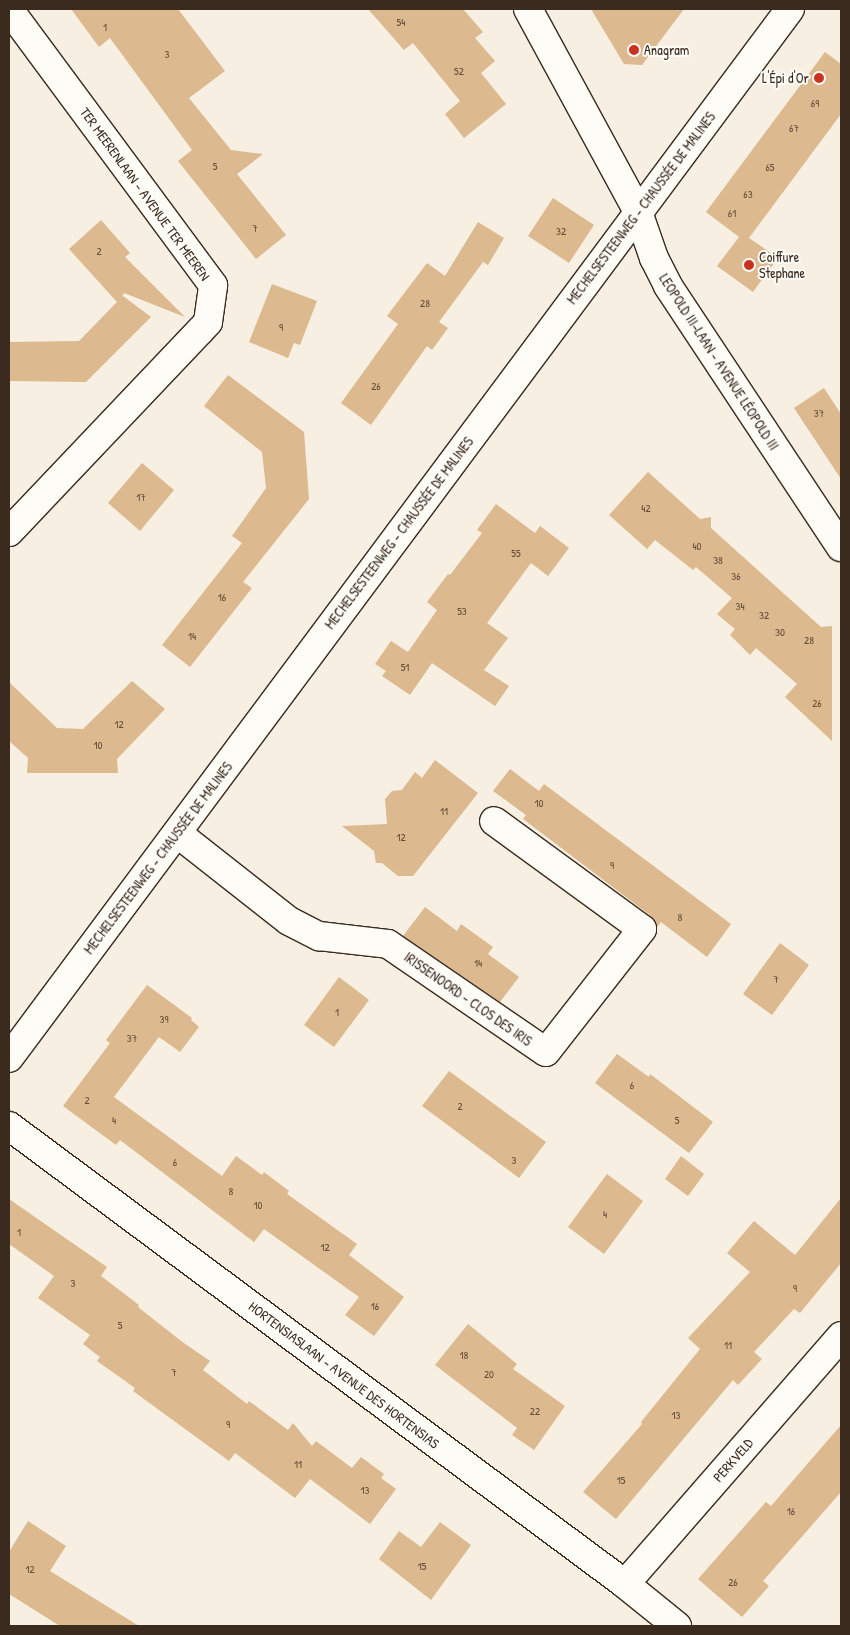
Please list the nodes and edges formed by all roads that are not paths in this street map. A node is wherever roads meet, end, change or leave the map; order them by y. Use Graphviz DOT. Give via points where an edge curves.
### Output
graph roads {
  1 [pos="9,9"];
  2 [pos="528,9"];
  3 [pos="790,9"];
  4 [pos="638,212"];
  5 [pos="9,532"];
  6 [pos="841,547"];
  7 [pos="494,820"];
  8 [pos="177,833"];
  9 [pos="9,1058"];
  10 [pos="9,1126"];
  11 [pos="841,1336"];
  12 [pos="625,1584"];
  13 [pos="677,1626"];
  1 -- 5 [label="street, TER MEERENLAAN - AVENUE TER MEEREN" via="213,285 208,322"];
  2 -- 4 [label="street, LEOPOLD III-LAAN - AVENUE LÉOPOLD III"];
  3 -- 4 [label="street, MECHELSESTEENWEG - CHAUSSÉE DE MALINES"];
  4 -- 6 [label="street, LEOPOLD III-LAAN - AVENUE LÉOPOLD III" via="668,286"];
  4 -- 8 [label="street, MECHELSESTEENWEG - CHAUSSÉE DE MALINES"];
  7 -- 8 [label="street, IRISSENOORD - CLOS DES IRIS" via="642,929 546,1052 388,944 319,936 290,921"];
  8 -- 9 [label="street, MECHELSESTEENWEG - CHAUSSÉE DE MALINES"];
  10 -- 12 [label="street, HORTENSIASLAAN - AVENUE DES HORTENSIAS"];
  11 -- 12 [label="street, PERKVELD"];
  12 -- 13 [label="street, HORTENSIASLAAN - AVENUE DES HORTENSIAS"];
}
